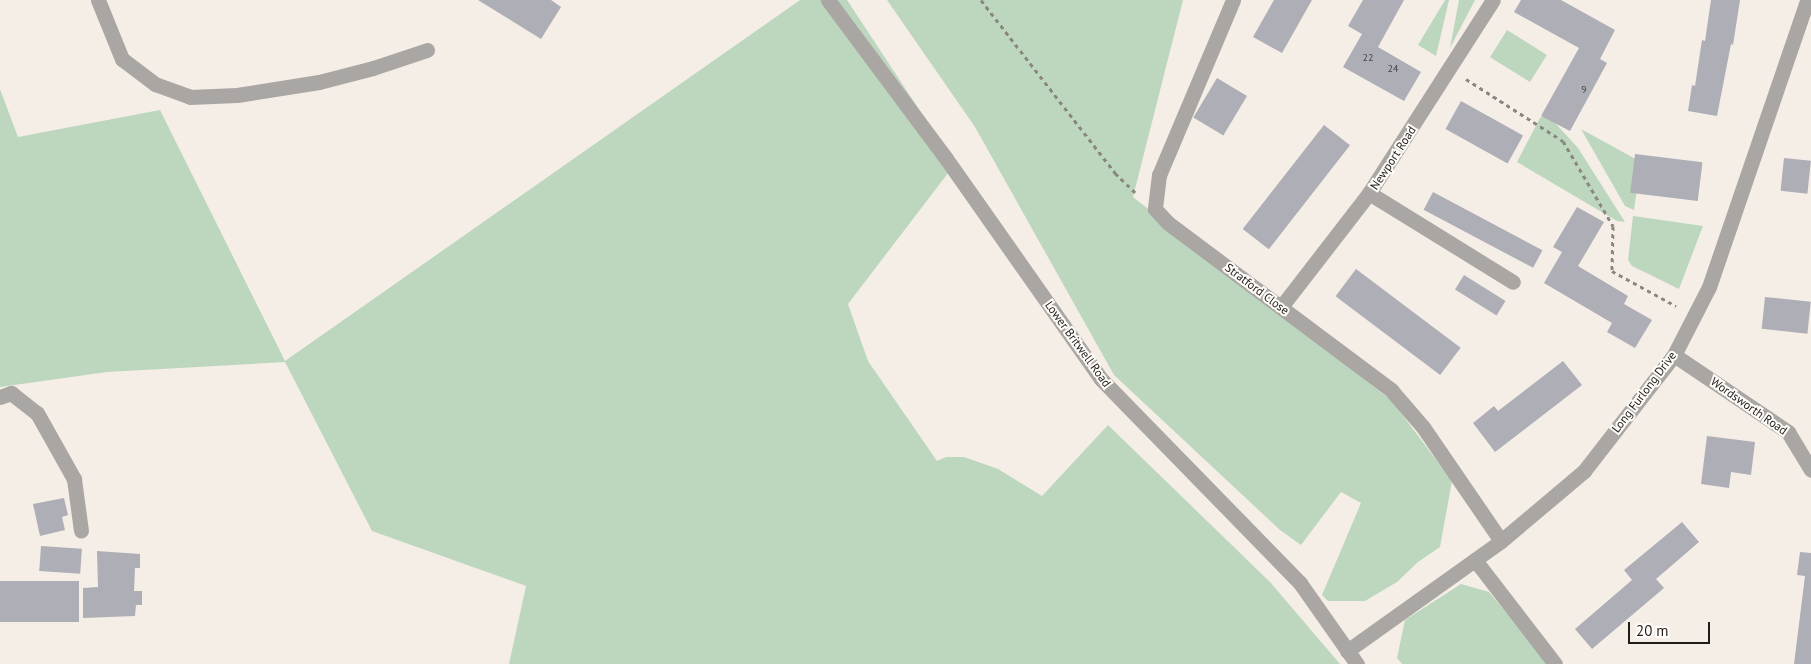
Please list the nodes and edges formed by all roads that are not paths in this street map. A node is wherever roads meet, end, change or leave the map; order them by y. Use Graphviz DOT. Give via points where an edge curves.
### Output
graph roads {
  1 [pos="98,0"];
  2 [pos="828,0"];
  3 [pos="1233,0"];
  4 [pos="1493,0"];
  5 [pos="1808,2"];
  6 [pos="427,50"];
  7 [pos="1370,194"];
  8 [pos="1513,282"];
  9 [pos="1281,307"];
  10 [pos="1674,355"];
  11 [pos="0,397"];
  12 [pos="1811,470"];
  13 [pos="80,531"];
  14 [pos="1501,541"];
  15 [pos="1475,560"];
  16 [pos="1347,651"];
  17 [pos="1357,664"];
  18 [pos="1555,664"];
  1 -- 6 [label="street" via="122,59 155,84 190,97 236,95 319,82"];
  2 -- 16 [label="street, Lower Britwell Road" via="945,157 1101,379 1300,583"];
  3 -- 9 [label="street, Stratford Close" via="1160,175 1155,209 1168,223"];
  4 -- 7 [label="street, Newport Road"];
  5 -- 10 [label="street, Long Furlong Drive" via="1709,287"];
  7 -- 8 [label="street"];
  7 -- 9 [label="street, Newport Road"];
  9 -- 14 [label="street, Stratford Close" via="1391,390 1423,427"];
  10 -- 12 [label="street, Wordsworth Road" via="1788,432"];
  10 -- 14 [label="street, Long Furlong Drive" via="1584,471"];
  11 -- 13 [label="street" via="11,393 36,413 74,479"];
  14 -- 15 [label="street, Long Furlong Drive"];
  15 -- 16 [label="street, Long Furlong Drive"];
  15 -- 18 [label="street"];
  16 -- 17 [label="street, Lower Britwell Road"];
}
